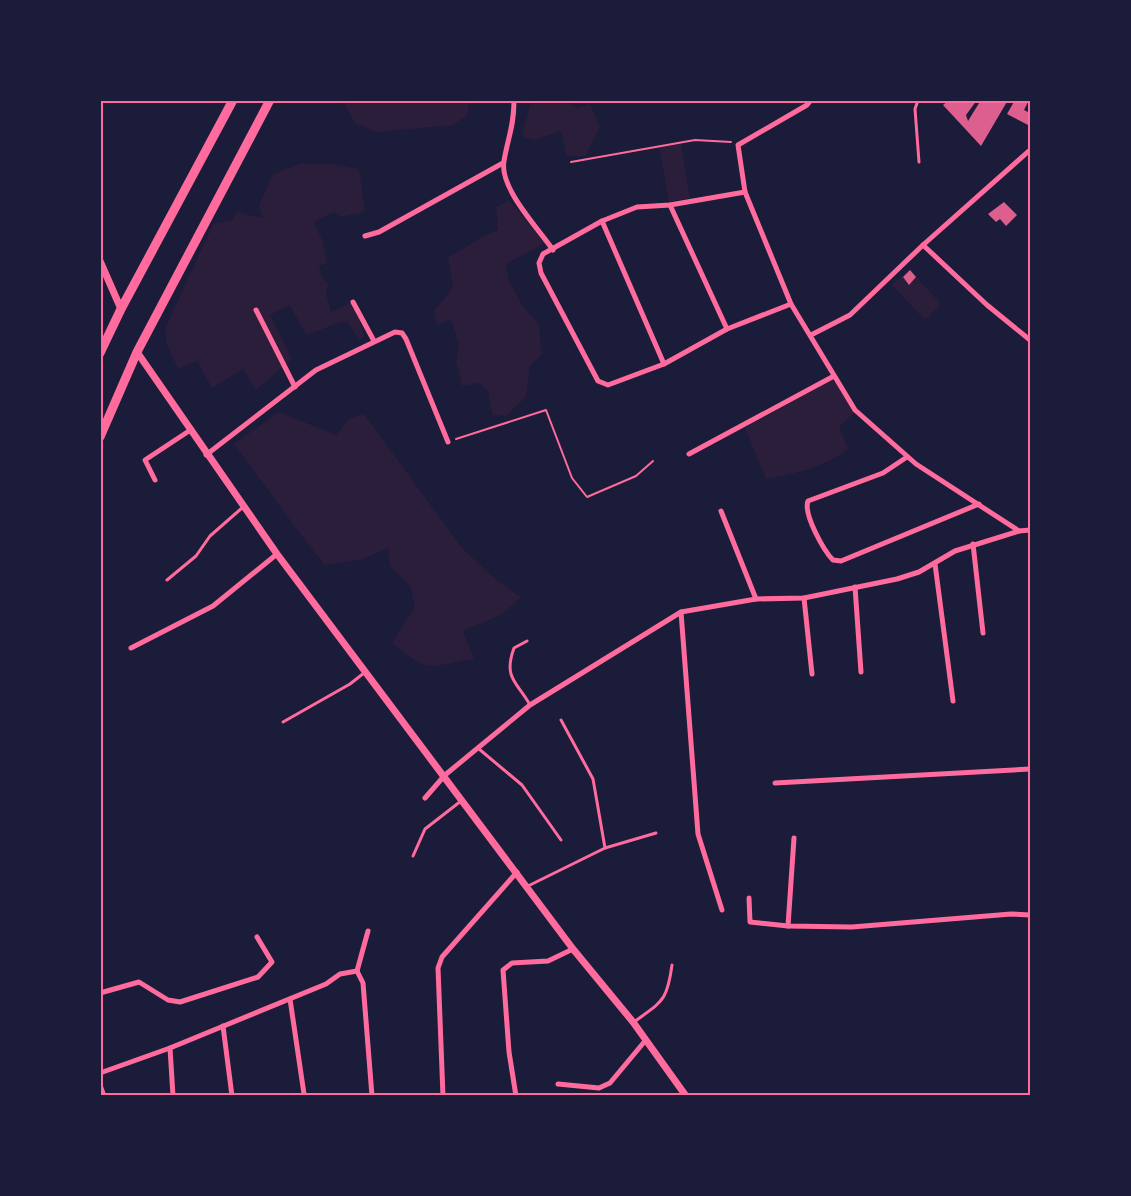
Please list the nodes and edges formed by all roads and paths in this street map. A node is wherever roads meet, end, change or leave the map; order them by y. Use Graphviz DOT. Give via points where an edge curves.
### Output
graph roads {
  1 [pos="233,100"];
  2 [pos="270,100"];
  3 [pos="514,100"];
  4 [pos="811,100"];
  5 [pos="918,100"];
  6 [pos="739,143"];
  7 [pos="1030,150"];
  8 [pos="571,162"];
  9 [pos="919,162"];
  10 [pos="503,163"];
  11 [pos="745,192"];
  12 [pos="670,205"];
  13 [pos="602,221"];
  14 [pos="365,236"];
  15 [pos="923,244"];
  16 [pos="553,250"];
  17 [pos="100,261"];
  18 [pos="353,302"];
  19 [pos="791,304"];
  20 [pos="121,309"];
  21 [pos="256,310"];
  22 [pos="727,329"];
  23 [pos="811,335"];
  24 [pos="1030,340"];
  25 [pos="374,341"];
  26 [pos="137,352"];
  27 [pos="100,353"];
  28 [pos="664,364"];
  29 [pos="834,376"];
  30 [pos="295,387"];
  31 [pos="189,431"];
  32 [pos="100,437"];
  33 [pos="448,442"];
  34 [pos="689,454"];
  35 [pos="206,455"];
  36 [pos="907,457"];
  37 [pos="653,461"];
  38 [pos="155,480"];
  39 [pos="979,504"];
  40 [pos="243,507"];
  41 [pos="721,511"];
  42 [pos="1019,531"];
  43 [pos="1030,531"];
  44 [pos="973,544"];
  45 [pos="277,554"];
  46 [pos="935,564"];
  47 [pos="166,580"];
  48 [pos="855,587"];
  49 [pos="804,598"];
  50 [pos="756,599"];
  51 [pos="681,612"];
  52 [pos="982,633"];
  53 [pos="527,641"];
  54 [pos="131,648"];
  55 [pos="365,672"];
  56 [pos="861,672"];
  57 [pos="812,674"];
  58 [pos="953,700"];
  59 [pos="530,705"];
  60 [pos="561,720"];
  61 [pos="283,722"];
  62 [pos="478,748"];
  63 [pos="1030,769"];
  64 [pos="445,775"];
  65 [pos="775,783"];
  66 [pos="425,798"];
  67 [pos="463,800"];
  68 [pos="656,833"];
  69 [pos="794,838"];
  70 [pos="561,840"];
  71 [pos="605,848"];
  72 [pos="413,856"];
  73 [pos="517,872"];
  74 [pos="528,886"];
  75 [pos="749,898"];
  76 [pos="722,910"];
  77 [pos="1030,915"];
  78 [pos="788,926"];
  79 [pos="368,931"];
  80 [pos="257,937"];
  81 [pos="573,949"];
  82 [pos="672,965"];
  83 [pos="357,971"];
  84 [pos="100,993"];
  85 [pos="290,999"];
  86 [pos="633,1022"];
  87 [pos="224,1026"];
  88 [pos="645,1041"];
  89 [pos="170,1048"];
  90 [pos="100,1073"];
  91 [pos="558,1084"];
  92 [pos="100,1085"];
  93 [pos="304,1094"];
  94 [pos="104,1095"];
  95 [pos="173,1095"];
  96 [pos="232,1095"];
  97 [pos="372,1095"];
  98 [pos="443,1095"];
  99 [pos="516,1095"];
  100 [pos="686,1095"];
  1 -- 20 [label="highway"];
  2 -- 26 [label="highway"];
  3 -- 10 [label="street" via="514,126"];
  4 -- 6 [label="street" via="807,106"];
  5 -- 9 [label="lane" via="915,109"];
  6 -- 8 [label="path" via="695,140"];
  6 -- 11 [label="street"];
  7 -- 15 [label="street"];
  10 -- 14 [label="street" via="379,232"];
  10 -- 16 [label="street" via="508,187"];
  11 -- 12 [label="street"];
  11 -- 19 [label="street"];
  12 -- 13 [label="street" via="637,207"];
  12 -- 22 [label="street"];
  13 -- 16 [label="street"];
  13 -- 28 [label="street"];
  15 -- 23 [label="street" via="850,315"];
  15 -- 24 [label="street"];
  16 -- 28 [label="street" via="541,258 541,273 598,381 614,385"];
  17 -- 20 [label="street"];
  18 -- 25 [label="street"];
  19 -- 22 [label="street"];
  19 -- 23 [label="street"];
  20 -- 27 [label="highway"];
  21 -- 30 [label="street"];
  22 -- 28 [label="street"];
  23 -- 29 [label="street"];
  25 -- 30 [label="street" via="316,370"];
  25 -- 33 [label="street" via="402,333"];
  26 -- 31 [label="street"];
  26 -- 32 [label="highway"];
  29 -- 34 [label="street"];
  29 -- 36 [label="street" via="855,410"];
  30 -- 35 [label="street"];
  31 -- 35 [label="street"];
  31 -- 38 [label="street" via="145,460"];
  33 -- 37 [label="path" via="546,410 572,478 587,497 636,476"];
  35 -- 40 [label="street"];
  36 -- 39 [label="street"];
  36 -- 39 [label="street" via="883,473 808,501 807,512 833,560 841,561"];
  39 -- 42 [label="street"];
  40 -- 45 [label="street"];
  40 -- 47 [label="lane" via="210,536 196,556"];
  41 -- 50 [label="street"];
  42 -- 43 [label="street"];
  42 -- 44 [label="street"];
  44 -- 46 [label="street"];
  44 -- 52 [label="street"];
  45 -- 54 [label="street" via="213,606"];
  45 -- 55 [label="street"];
  46 -- 48 [label="street" via="908,576"];
  46 -- 58 [label="street"];
  48 -- 49 [label="street"];
  48 -- 56 [label="street"];
  49 -- 50 [label="street"];
  49 -- 57 [label="street"];
  50 -- 51 [label="street"];
  51 -- 59 [label="street"];
  51 -- 76 [label="street" via="698,834"];
  53 -- 59 [label="lane" via="514,648 509,665 512,681"];
  55 -- 61 [label="lane"];
  55 -- 64 [label="street"];
  59 -- 62 [label="street"];
  60 -- 71 [label="lane" via="593,778"];
  62 -- 64 [label="street"];
  62 -- 70 [label="lane" via="522,785"];
  63 -- 65 [label="street"];
  64 -- 66 [label="street"];
  64 -- 67 [label="street"];
  67 -- 72 [label="lane" via="425,829"];
  67 -- 73 [label="street"];
  68 -- 71 [label="lane"];
  69 -- 78 [label="street"];
  71 -- 74 [label="lane"];
  73 -- 74 [label="street"];
  73 -- 98 [label="street" via="442,957 438,968"];
  74 -- 81 [label="street"];
  75 -- 78 [label="street" via="750,922"];
  77 -- 78 [label="street" via="852,927"];
  79 -- 83 [label="street"];
  80 -- 84 [label="street" via="272,962 258,977 236,985 180,1002 168,1000 139,982"];
  81 -- 86 [label="street"];
  81 -- 99 [label="street" via="548,961 512,963 503,970"];
  82 -- 86 [label="lane" via="664,1000"];
  83 -- 85 [label="street" via="340,974"];
  83 -- 97 [label="street" via="363,983"];
  85 -- 87 [label="street"];
  85 -- 93 [label="street"];
  86 -- 88 [label="street"];
  87 -- 89 [label="street"];
  87 -- 96 [label="street"];
  88 -- 91 [label="street" via="610,1083 599,1088"];
  88 -- 100 [label="street"];
  89 -- 90 [label="street"];
  89 -- 95 [label="street"];
  92 -- 94 [label="street"];
}
